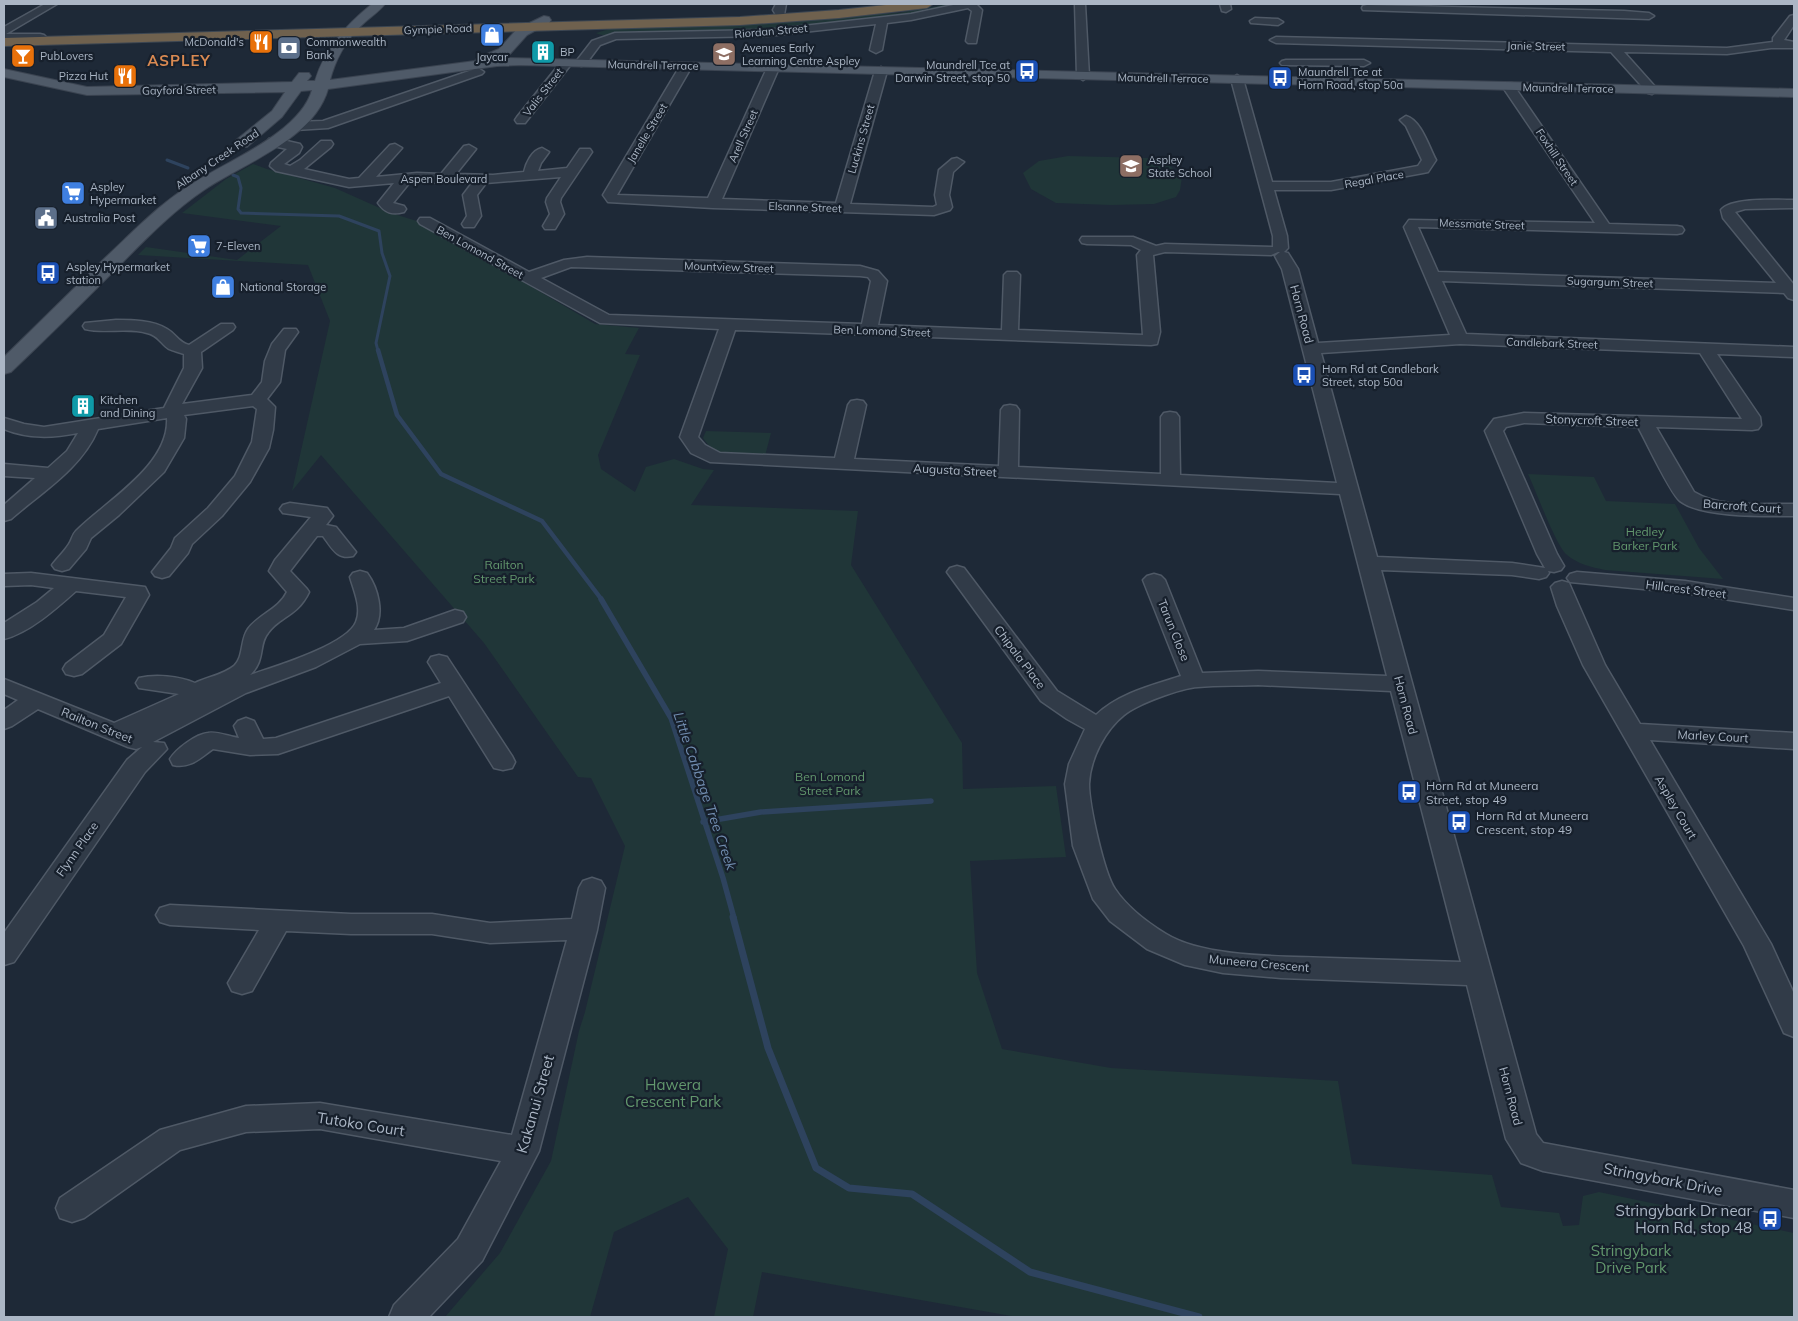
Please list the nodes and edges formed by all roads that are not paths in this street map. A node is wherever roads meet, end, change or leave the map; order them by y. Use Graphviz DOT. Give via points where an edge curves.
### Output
graph roads {
  1 [pos="371,4"];
  2 [pos="379,4"];
  3 [pos="884,4"];
  4 [pos="927,4"];
  5 [pos="970,4"];
  6 [pos="1080,4"];
  7 [pos="47,6"];
  8 [pos="780,8"];
  9 [pos="1368,10"];
  10 [pos="722,18"];
  11 [pos="1794,18"];
  12 [pos="880,20"];
  13 [pos="1255,21"];
  14 [pos="538,23"];
  15 [pos="16,24"];
  16 [pos="1641,25"];
  17 [pos="346,28"];
  18 [pos="4,31"];
  19 [pos="309,32"];
  20 [pos="4,36"];
  21 [pos="1630,36"];
  22 [pos="60,39"];
  23 [pos="1276,40"];
  24 [pos="972,41"];
  25 [pos="4,42"];
  26 [pos="326,43"];
  27 [pos="1782,45"];
  28 [pos="1794,45"];
  29 [pos="1620,48"];
  30 [pos="876,50"];
  31 [pos="508,56"];
  32 [pos="532,62"];
  33 [pos="566,63"];
  34 [pos="580,63"];
  35 [pos="1364,63"];
  36 [pos="686,66"];
  37 [pos="773,68"];
  38 [pos="472,69"];
  39 [pos="881,71"];
  40 [pos="4,73"];
  41 [pos="1083,76"];
  42 [pos="440,79"];
  43 [pos="1237,80"];
  44 [pos="4,81"];
  45 [pos="301,81"];
  46 [pos="355,84"];
  47 [pos="1508,86"];
  48 [pos="320,89"];
  49 [pos="1652,90"];
  50 [pos="257,91"];
  51 [pos="1794,93"];
  52 [pos="390,103"];
  53 [pos="408,109"];
  54 [pos="521,120"];
  55 [pos="1406,120"];
  56 [pos="295,126"];
  57 [pos="274,142"];
  58 [pos="326,144"];
  59 [pos="395,148"];
  60 [pos="469,149"];
  61 [pos="542,152"];
  62 [pos="585,152"];
  63 [pos="956,162"];
  64 [pos="292,170"];
  65 [pos="571,172"];
  66 [pos="530,175"];
  67 [pos="406,178"];
  68 [pos="445,178"];
  69 [pos="482,179"];
  70 [pos="364,181"];
  71 [pos="1267,186"];
  72 [pos="613,199"];
  73 [pos="713,204"];
  74 [pos="1794,204"];
  75 [pos="842,208"];
  76 [pos="399,209"];
  77 [pos="130,221"];
  78 [pos="425,221"];
  79 [pos="469,224"];
  80 [pos="550,226"];
  81 [pos="1605,228"];
  82 [pos="1677,230"];
  83 [pos="1087,240"];
  84 [pos="1153,250"];
  85 [pos="1278,252"];
  86 [pos="78,271"];
  87 [pos="1012,275"];
  88 [pos="1432,276"];
  89 [pos="527,278"];
  90 [pos="1791,292"];
  91 [pos="91,326"];
  92 [pos="728,326"];
  93 [pos="227,327"];
  94 [pos="869,331"];
  95 [pos="290,332"];
  96 [pos="1010,336"];
  97 [pos="1460,339"];
  98 [pos="4,343"];
  99 [pos="1311,348"];
  100 [pos="1705,348"];
  101 [pos="192,350"];
  102 [pos="1794,352"];
  103 [pos="4,368"];
  104 [pos="257,400"];
  105 [pos="857,405"];
  106 [pos="1010,410"];
  107 [pos="174,412"];
  108 [pos="1170,417"];
  109 [pos="1644,422"];
  110 [pos="4,423"];
  111 [pos="91,426"];
  112 [pos="844,464"];
  113 [pos="4,470"];
  114 [pos="1008,472"];
  115 [pos="53,474"];
  116 [pos="1171,479"];
  117 [pos="1347,489"];
  118 [pos="290,509"];
  119 [pos="1794,510"];
  120 [pos="4,515"];
  121 [pos="310,529"];
  122 [pos="346,552"];
  123 [pos="1368,563"];
  124 [pos="162,572"];
  125 [pos="957,572"];
  126 [pos="66,575"];
  127 [pos="1558,576"];
  128 [pos="360,577"];
  129 [pos="4,580"];
  130 [pos="1154,580"];
  131 [pos="1794,604"];
  132 [pos="455,617"];
  133 [pos="4,632"];
  134 [pos="354,638"];
  135 [pos="439,662"];
  136 [pos="74,669"];
  137 [pos="1194,680"];
  138 [pos="147,683"];
  139 [pos="1400,684"];
  140 [pos="4,686"];
  141 [pos="454,687"];
  142 [pos="196,693"];
  143 [pos="36,699"];
  144 [pos="4,721"];
  145 [pos="1098,726"];
  146 [pos="1632,731"];
  147 [pos="114,732"];
  148 [pos="1794,741"];
  149 [pos="146,745"];
  150 [pos="503,762"];
  151 [pos="592,888"];
  152 [pos="170,915"];
  153 [pos="278,920"];
  154 [pos="583,930"];
  155 [pos="4,954"];
  156 [pos="1478,974"];
  157 [pos="242,983"];
  158 [pos="1794,1025"];
  159 [pos="523,1151"];
  160 [pos="1532,1153"];
  161 [pos="1794,1204"];
  162 [pos="72,1208"];
  163 [pos="406,1317"];
  1 -- 17 [label="main road"];
  2 -- 17 [label="main road"];
  3 -- 8 [label="highway, Gympie Road"];
  4 -- 10 [label="highway, Gympie Road" via="839,14"];
  5 -- 12 [label="street, Riordan Street"];
  5 -- 24 [label="street" via="976,10"];
  6 -- 41 [label="street"];
  7 -- 15 [label="street"];
  8 -- 10 [label="highway, Gympie Road"];
  9 -- 16 [label="street" via="1653,13"];
  10 -- 14 [label="highway, Gympie Road"];
  11 -- 27 [label="street" via="1778,38"];
  12 -- 30 [label="street" via="882,25"];
  12 -- 34 [label="street, Riordan Street" via="754,34 615,36 596,43"];
  13 -- 23 [label="street" via="1273,22"];
  14 -- 17 [label="highway, Gympie Road"];
  14 -- 31 [label="main road" via="520,33"];
  15 -- 17 [label="highway, Gympie Road"];
  15 -- 18 [label="street"];
  15 -- 20 [label="highway, Gympie Road"];
  17 -- 19 [label="highway, Gympie Road"];
  17 -- 26 [label="main road, Albany Creek Road"];
  17 -- 48 [label="main road"];
  19 -- 22 [label="highway, Gympie Road"];
  19 -- 26 [label="highway"];
  20 -- 22 [label="street"];
  21 -- 29 [label="street"];
  22 -- 25 [label="highway, Gympie Road"];
  23 -- 29 [label="street, Janie Street" via="1384,38"];
  23 -- 35 [label="street" via="1288,67"];
  26 -- 45 [label="main road, Albany Creek Road"];
  27 -- 28 [label="street, Janie Street"];
  27 -- 29 [label="street, Janie Street" via="1733,51"];
  29 -- 49 [label="street"];
  31 -- 32 [label="main road, Maundrell Terrace"];
  31 -- 38 [label="main road, Maundrell Terrace"];
  32 -- 33 [label="main road, Maundrell Terrace"];
  32 -- 42 [label="main road, Maundrell Terrace" via="500,64"];
  33 -- 34 [label="main road, Maundrell Terrace"];
  33 -- 54 [label="street, Valis Street"];
  34 -- 36 [label="main road, Maundrell Terrace"];
  36 -- 37 [label="main road, Maundrell Terrace"];
  36 -- 72 [label="street, Janelle Street" via="610,195"];
  37 -- 39 [label="main road, Maundrell Terrace"];
  37 -- 73 [label="street, Arell Street"];
  38 -- 42 [label="street"];
  38 -- 46 [label="main road, Maundrell Terrace"];
  39 -- 41 [label="main road, Maundrell Terrace"];
  39 -- 75 [label="street, Luckins Street"];
  40 -- 50 [label="main road, Gayford Street" via="87,91"];
  41 -- 43 [label="main road, Maundrell Terrace"];
  42 -- 46 [label="main road, Maundrell Terrace"];
  42 -- 52 [label="street"];
  43 -- 47 [label="main road, Maundrell Terrace"];
  43 -- 71 [label="street, Horn Road"];
  44 -- 50 [label="main road, Gayford Street" via="84,96"];
  45 -- 48 [label="main road"];
  45 -- 50 [label="main road"];
  45 -- 50 [label="main road, Gayford Street"];
  45 -- 77 [label="main road, Albany Creek Road" via="269,122 249,139"];
  46 -- 48 [label="main road"];
  46 -- 48 [label="main road"];
  47 -- 49 [label="main road, Maundrell Terrace"];
  47 -- 81 [label="street, Foxhill Street"];
  48 -- 56 [label="main road, Albany Creek Road"];
  49 -- 51 [label="main road, Maundrell Terrace"];
  52 -- 53 [label="street"];
  52 -- 56 [label="street" via="322,126"];
  55 -- 71 [label="street, Regal Place" via="1429,160 1423,169 1331,186"];
  56 -- 57 [label="main road, Albany Creek Road"];
  57 -- 64 [label="street" via="295,147 277,166"];
  57 -- 103 [label="main road, Albany Creek Road" via="199,186 163,212"];
  58 -- 64 [label="street"];
  59 -- 70 [label="street"];
  60 -- 68 [label="street"];
  61 -- 66 [label="street" via="535,159"];
  62 -- 65 [label="street"];
  63 -- 75 [label="street, Elsanne Street" via="946,170 942,195 945,207 941,210"];
  64 -- 70 [label="street, Aspen Boulevard" via="335,181"];
  65 -- 66 [label="street, Aspen Boulevard"];
  65 -- 80 [label="street" via="554,198 557,214"];
  66 -- 69 [label="street, Aspen Boulevard"];
  67 -- 68 [label="street, Aspen Boulevard"];
  67 -- 70 [label="street, Aspen Boulevard"];
  67 -- 76 [label="street" via="385,203"];
  68 -- 69 [label="street, Aspen Boulevard"];
  69 -- 79 [label="street" via="470,195 474,216"];
  71 -- 85 [label="street, Horn Road" via="1280,236"];
  72 -- 73 [label="street, Elsanne Street"];
  73 -- 75 [label="street, Elsanne Street"];
  74 -- 90 [label="street" via="1744,205 1728,210 1728,216"];
  78 -- 89 [label="street, Ben Lomond Street"];
  81 -- 82 [label="street, Messmate Street"];
  81 -- 88 [label="street, Messmate Street" via="1414,223 1411,227"];
  83 -- 84 [label="street" via="1105,236 1133,241"];
  84 -- 85 [label="street"];
  84 -- 96 [label="street, Ben Lomond Street" via="1145,255 1151,340"];
  85 -- 99 [label="street, Horn Road" via="1290,269"];
  86 -- 98 [label="main road"];
  87 -- 96 [label="street"];
  88 -- 90 [label="street, Sugargum Street"];
  88 -- 97 [label="street, Messmate Street"];
  89 -- 92 [label="street, Ben Lomond Street" via="606,320"];
  89 -- 94 [label="street, Mountview Street" via="569,263 587,262 860,271 873,274 879,280"];
  91 -- 101 [label="street" via="140,326 157,330 180,348"];
  92 -- 94 [label="street, Ben Lomond Street"];
  92 -- 112 [label="street, Augusta Street" via="689,437 698,449 717,458"];
  93 -- 101 [label="street"];
  94 -- 96 [label="street, Ben Lomond Street"];
  95 -- 104 [label="street" via="276,353 272,381"];
  97 -- 99 [label="street, Candlebark Street"];
  97 -- 100 [label="street, Candlebark Street"];
  99 -- 117 [label="street, Horn Road"];
  100 -- 102 [label="street, Candlebark Street"];
  100 -- 109 [label="street, Stonycroft Street" via="1751,417 1752,425"];
  101 -- 107 [label="street" via="193,368 172,406"];
  104 -- 107 [label="street"];
  104 -- 124 [label="street" via="266,407 258,452 223,504 182,542 181,549"];
  105 -- 112 [label="street"];
  106 -- 114 [label="street"];
  107 -- 111 [label="street"];
  107 -- 126 [label="street" via="177,419 175,438 157,468 82,536"];
  108 -- 116 [label="street"];
  109 -- 119 [label="street, Barcroft Court" via="1691,500 1712,506"];
  109 -- 127 [label="street, Stonycroft Street" via="1524,418 1500,423 1494,430"];
  110 -- 111 [label="street" via="33,433"];
  111 -- 115 [label="street" via="83,443"];
  112 -- 114 [label="street, Augusta Street"];
  113 -- 115 [label="street"];
  114 -- 116 [label="street, Augusta Street"];
  115 -- 120 [label="street"];
  116 -- 117 [label="street, Augusta Street"];
  117 -- 123 [label="street, Horn Road"];
  118 -- 121 [label="street" via="320,512 323,516"];
  121 -- 122 [label="street" via="328,531"];
  121 -- 142 [label="street" via="279,571 295,586 296,598 259,629 253,640 251,659 244,670"];
  123 -- 127 [label="street, Hillcrest Street" via="1512,569"];
  123 -- 139 [label="street, Horn Road"];
  125 -- 145 [label="street, Chipala Place" via="1049,696"];
  126 -- 129 [label="street"];
  126 -- 133 [label="street" via="45,607"];
  126 -- 136 [label="street" via="138,595 113,639"];
  127 -- 131 [label="street, Hillcrest Street" via="1685,587"];
  127 -- 146 [label="street, Aspley Court" via="1594,665"];
  128 -- 134 [label="street" via="370,609 366,626"];
  130 -- 137 [label="street, Tarun Close"];
  132 -- 134 [label="street" via="407,634"];
  134 -- 149 [label="street, Flynn Place" via="338,649 238,688"];
  135 -- 141 [label="street"];
  137 -- 139 [label="street, Muneera Crescent" via="1258,678"];
  137 -- 145 [label="street, Muneera Crescent" via="1144,695 1117,708"];
  138 -- 142 [label="street" via="181,686"];
  139 -- 156 [label="street, Horn Road"];
  140 -- 143 [label="street, Railton Street"];
  141 -- 149 [label="street, Railton Street" via="278,746 248,737 227,746 210,740 186,761"];
  141 -- 150 [label="street"];
  142 -- 147 [label="street"];
  143 -- 144 [label="street"];
  143 -- 147 [label="street, Railton Street"];
  145 -- 156 [label="street, Muneera Crescent" via="1081,764 1078,784 1086,846 1102,892 1120,914 1157,942 1185,954 1223,962"];
  146 -- 148 [label="street, Marley Court"];
  146 -- 158 [label="street, Aspley Court" via="1757,944"];
  147 -- 149 [label="street, Railton Street"];
  149 -- 155 [label="street, Flynn Place" via="136,766"];
  151 -- 154 [label="street, Kakanui Street"];
  152 -- 153 [label="street"];
  153 -- 154 [label="street" via="432,924 490,933"];
  153 -- 157 [label="street"];
  154 -- 159 [label="street, Kakanui Street"];
  156 -- 160 [label="street, Horn Road" via="1522,1139"];
  159 -- 162 [label="street, Tutoko Court" via="320,1116 246,1119 171,1139"];
  159 -- 163 [label="street, Kakanui Street" via="470,1250"];
  160 -- 161 [label="street, Stringybark Drive"];
}
